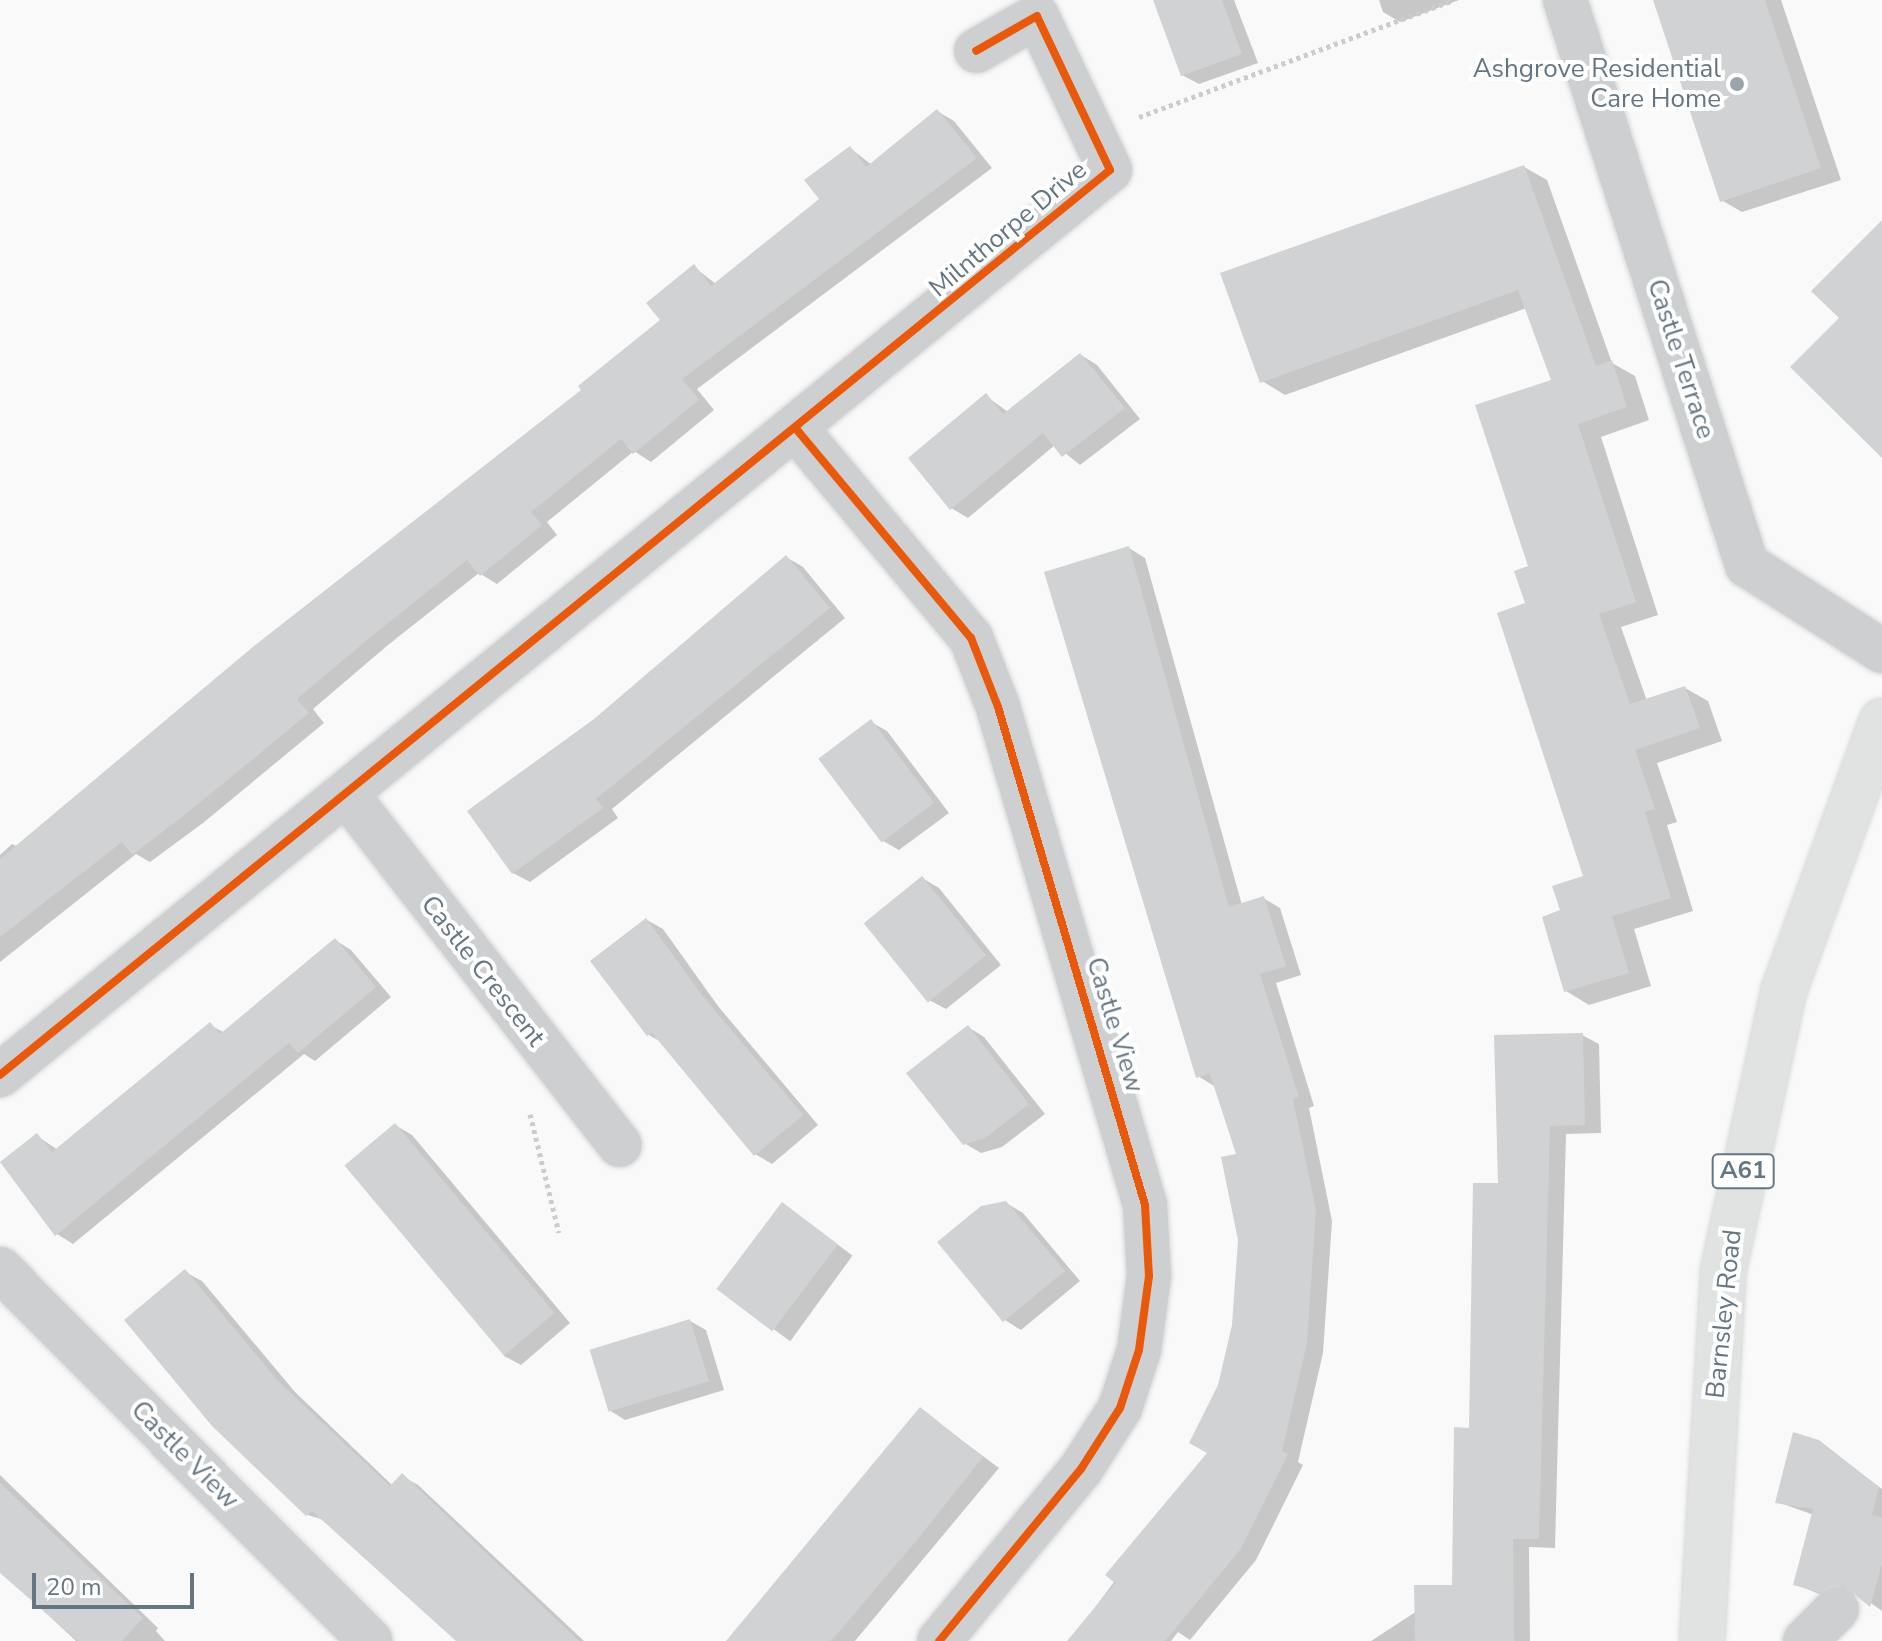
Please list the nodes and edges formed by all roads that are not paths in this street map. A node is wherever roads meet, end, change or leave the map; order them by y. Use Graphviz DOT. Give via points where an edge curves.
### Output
graph roads {
  1 [pos="1565,0"];
  2 [pos="976,51"];
  3 [pos="797,430"];
  4 [pos="1882,651"];
  5 [pos="1882,721"];
  6 [pos="348,796"];
  7 [pos="0,1075"];
  8 [pos="620,1145"];
  9 [pos="0,1269"];
  10 [pos="1837,1609"];
  11 [pos="370,1641"];
  12 [pos="939,1641"];
  13 [pos="1702,1641"];
  14 [pos="1805,1641"];
  1 -- 4 [label="street, Castle Terrace" via="1747,565"];
  2 -- 3 [label="street, Milnthorpe Drive" via="1037,16 1110,170"];
  3 -- 6 [label="street, Milnthorpe Drive"];
  3 -- 12 [label="street, Castle View" via="971,638 998,707 1145,1205 1149,1276 1139,1350 1120,1408 1081,1469"];
  5 -- 13 [label="main road, Barnsley Road / A61" via="1784,990 1723,1272"];
  6 -- 7 [label="street, Milnthorpe Drive"];
  6 -- 8 [label="street, Castle Crescent"];
  9 -- 11 [label="street, Castle View"];
  10 -- 14 [label="street"];
}
